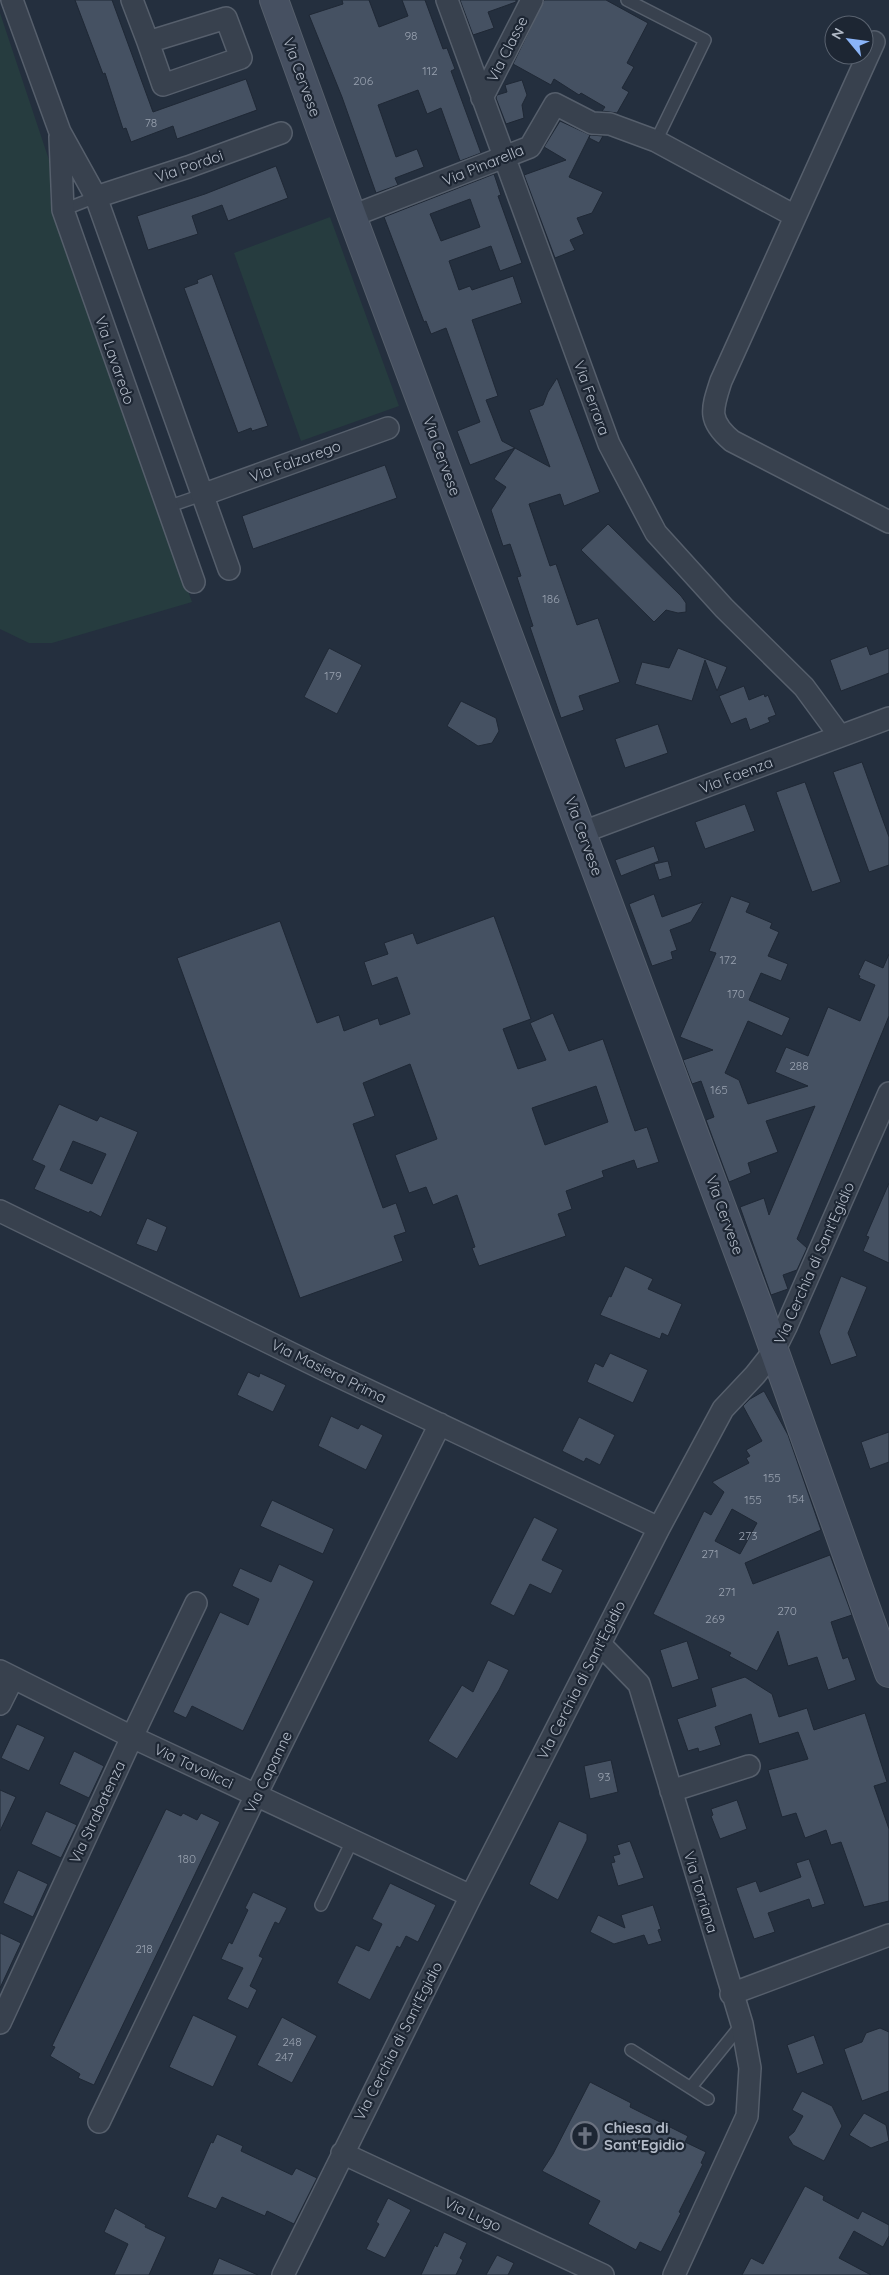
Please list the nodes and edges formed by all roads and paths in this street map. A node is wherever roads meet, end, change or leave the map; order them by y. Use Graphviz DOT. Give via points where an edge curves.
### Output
graph roads {
  1 [pos="12,0"];
  2 [pos="132,0"];
  3 [pos="274,0"];
  4 [pos="447,0"];
  5 [pos="532,0"];
  6 [pos="627,0"];
  7 [pos="148,42"];
  8 [pos="864,65"];
  9 [pos="482,98"];
  10 [pos="60,132"];
  11 [pos="281,133"];
  12 [pos="656,141"];
  13 [pos="506,158"];
  14 [pos="96,197"];
  15 [pos="63,210"];
  16 [pos="352,216"];
  17 [pos="796,216"];
  18 [pos="388,428"];
  19 [pos="202,495"];
  20 [pos="167,507"];
  21 [pos="889,522"];
  22 [pos="229,570"];
  23 [pos="194,582"];
  24 [pos="889,718"];
  25 [pos="840,736"];
  26 [pos="582,832"];
  27 [pos="889,1093"];
  28 [pos="0,1211"];
  29 [pos="774,1351"];
  30 [pos="440,1424"];
  31 [pos="659,1528"];
  32 [pos="196,1603"];
  33 [pos="600,1644"];
  34 [pos="889,1673"];
  35 [pos="6,1675"];
  36 [pos="0,1704"];
  37 [pos="132,1736"];
  38 [pos="750,1766"];
  39 [pos="670,1790"];
  40 [pos="256,1795"];
  41 [pos="352,1841"];
  42 [pos="471,1896"];
  43 [pos="322,1905"];
  44 [pos="889,1935"];
  45 [pos="732,1994"];
  46 [pos="0,2023"];
  47 [pos="742,2024"];
  48 [pos="632,2050"];
  49 [pos="691,2087"];
  50 [pos="708,2099"];
  51 [pos="99,2122"];
  52 [pos="342,2154"];
  53 [pos="283,2275"];
  54 [pos="603,2275"];
  55 [pos="674,2275"];
  1 -- 10 [label="street, Via Lavaredo"];
  2 -- 7 [label="street"];
  3 -- 16 [label="main road, Via Cervese"];
  4 -- 9 [label="street, Via Ferrara"];
  5 -- 9 [label="street, Via Classe"];
  6 -- 12 [label="lane" via="705,40"];
  8 -- 17 [label="street"];
  9 -- 13 [label="street, Via Ferrara"];
  10 -- 14 [label="street, Via Lavaredo"];
  10 -- 15 [label="street, Via Lavaredo"];
  11 -- 14 [label="street, Via Pordoi"];
  12 -- 13 [label="street, Via Pinarella" via="610,124 592,123 555,104 530,147"];
  12 -- 17 [label="street"];
  13 -- 16 [label="street, Via Pinarella"];
  13 -- 25 [label="street, Via Ferrara" via="608,444 656,533 724,608 804,687"];
  14 -- 15 [label="lane"];
  14 -- 19 [label="street, Via Lavaredo"];
  15 -- 20 [label="street, Via Lavaredo"];
  16 -- 26 [label="main road, Via Cervese"];
  17 -- 21 [label="street" via="721,381 712,407 714,418 720,431 732,441"];
  18 -- 19 [label="street, Via Falzarego"];
  19 -- 20 [label="lane"];
  19 -- 22 [label="street, Via Lavaredo"];
  20 -- 23 [label="street, Via Lavaredo"];
  24 -- 25 [label="street, Via Faenza"];
  25 -- 26 [label="street, Via Faenza"];
  26 -- 29 [label="main road, Via Cervese"];
  27 -- 29 [label="street, Via Cerchia di Sant'Egidio"];
  28 -- 30 [label="street, Via Masiera Prima"];
  29 -- 31 [label="street, Via Cerchia di Sant'Egidio" via="723,1409"];
  29 -- 34 [label="main road, Via Cervese"];
  30 -- 31 [label="street, Via Masiera Prima"];
  30 -- 40 [label="street, Via Capanne"];
  31 -- 33 [label="street, Via Cerchia di Sant'Egidio"];
  32 -- 37 [label="street, Via Strabatenza"];
  33 -- 39 [label="street, Via Torriana" via="639,1684"];
  33 -- 42 [label="street, Via Cerchia di Sant'Egidio"];
  35 -- 36 [label="street"];
  35 -- 37 [label="street, Via Tavolicci"];
  37 -- 40 [label="street, Via Tavolicci"];
  37 -- 46 [label="street, Via Strabatenza"];
  38 -- 39 [label="street"];
  39 -- 45 [label="street, Via Torriana"];
  40 -- 41 [label="street, Via Tavolicci"];
  40 -- 51 [label="street, Via Capanne"];
  41 -- 42 [label="street, Via Tavolicci"];
  41 -- 43 [label="lane"];
  42 -- 52 [label="street, Via Cerchia di Sant'Egidio"];
  44 -- 45 [label="street"];
  45 -- 47 [label="street, Via Torriana"];
  47 -- 49 [label="lane"];
  47 -- 55 [label="street, Via Torriana" via="750,2068 748,2116"];
  48 -- 49 [label="lane"];
  49 -- 50 [label="lane"];
  52 -- 53 [label="street, Via Cerchia di Sant'Egidio"];
  52 -- 54 [label="street, Via Lugo"];
}
